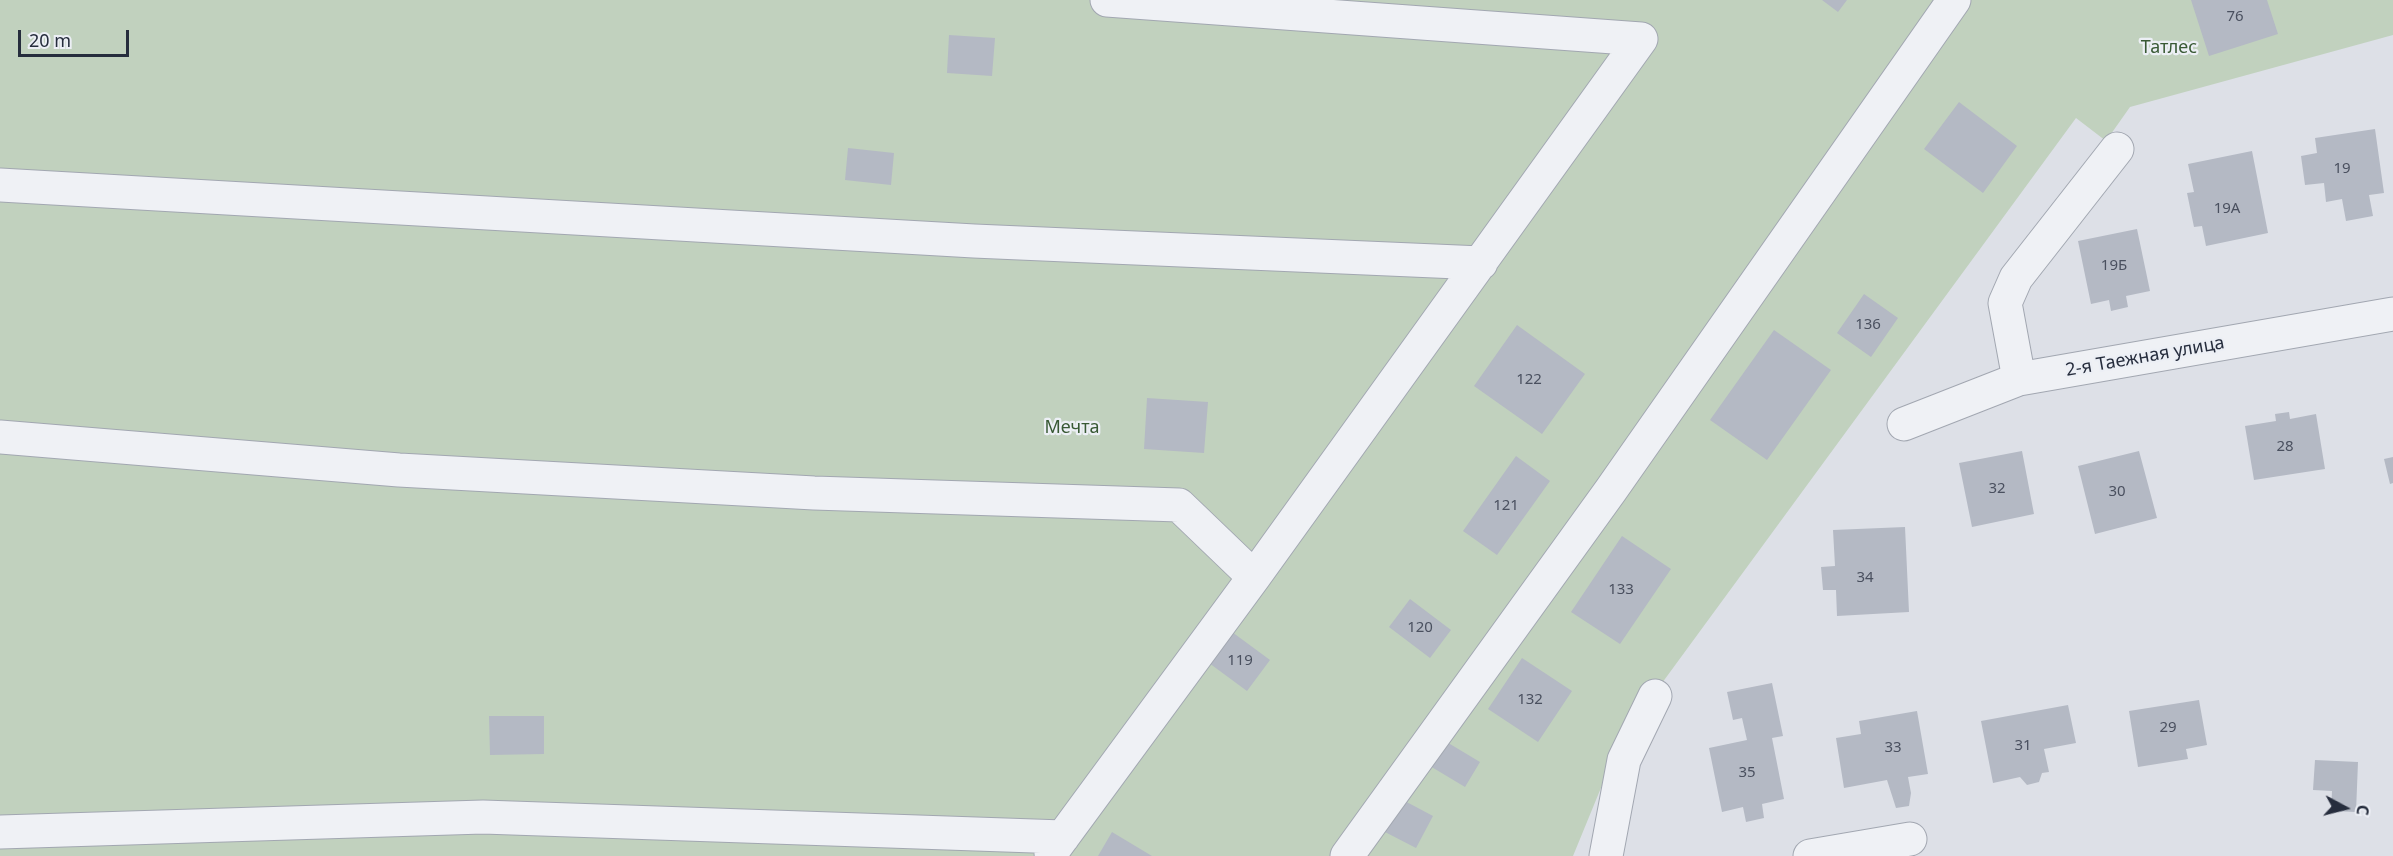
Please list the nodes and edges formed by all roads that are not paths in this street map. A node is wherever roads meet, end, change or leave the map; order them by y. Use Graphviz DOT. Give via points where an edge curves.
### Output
graph roads {
  1 [pos="1107,0"];
  2 [pos="1954,0"];
  3 [pos="2116,149"];
  4 [pos="0,185"];
  5 [pos="1481,263"];
  6 [pos="2393,314"];
  7 [pos="2019,379"];
  8 [pos="1904,424"];
  9 [pos="0,437"];
  10 [pos="1254,577"];
  11 [pos="1655,696"];
  12 [pos="0,832"];
  13 [pos="1910,839"];
  14 [pos="1056,847"];
  15 [pos="1347,856"];
  16 [pos="1606,856"];
  17 [pos="1810,856"];
  1 -- 5 [label="street" via="1641,39"];
  2 -- 15 [label="street" via="1611,490"];
  3 -- 7 [label="street" via="2016,278 2005,303"];
  4 -- 5 [label="street" via="974,241"];
  5 -- 10 [label="street"];
  6 -- 7 [label="street, 2-я Таежная улица"];
  7 -- 8 [label="street, 2-я Таежная улица"];
  9 -- 10 [label="street" via="399,470 814,493 1179,505"];
  10 -- 14 [label="street"];
  11 -- 16 [label="street" via="1624,760"];
  12 -- 14 [label="street" via="483,817"];
  13 -- 17 [label="street"];
}
